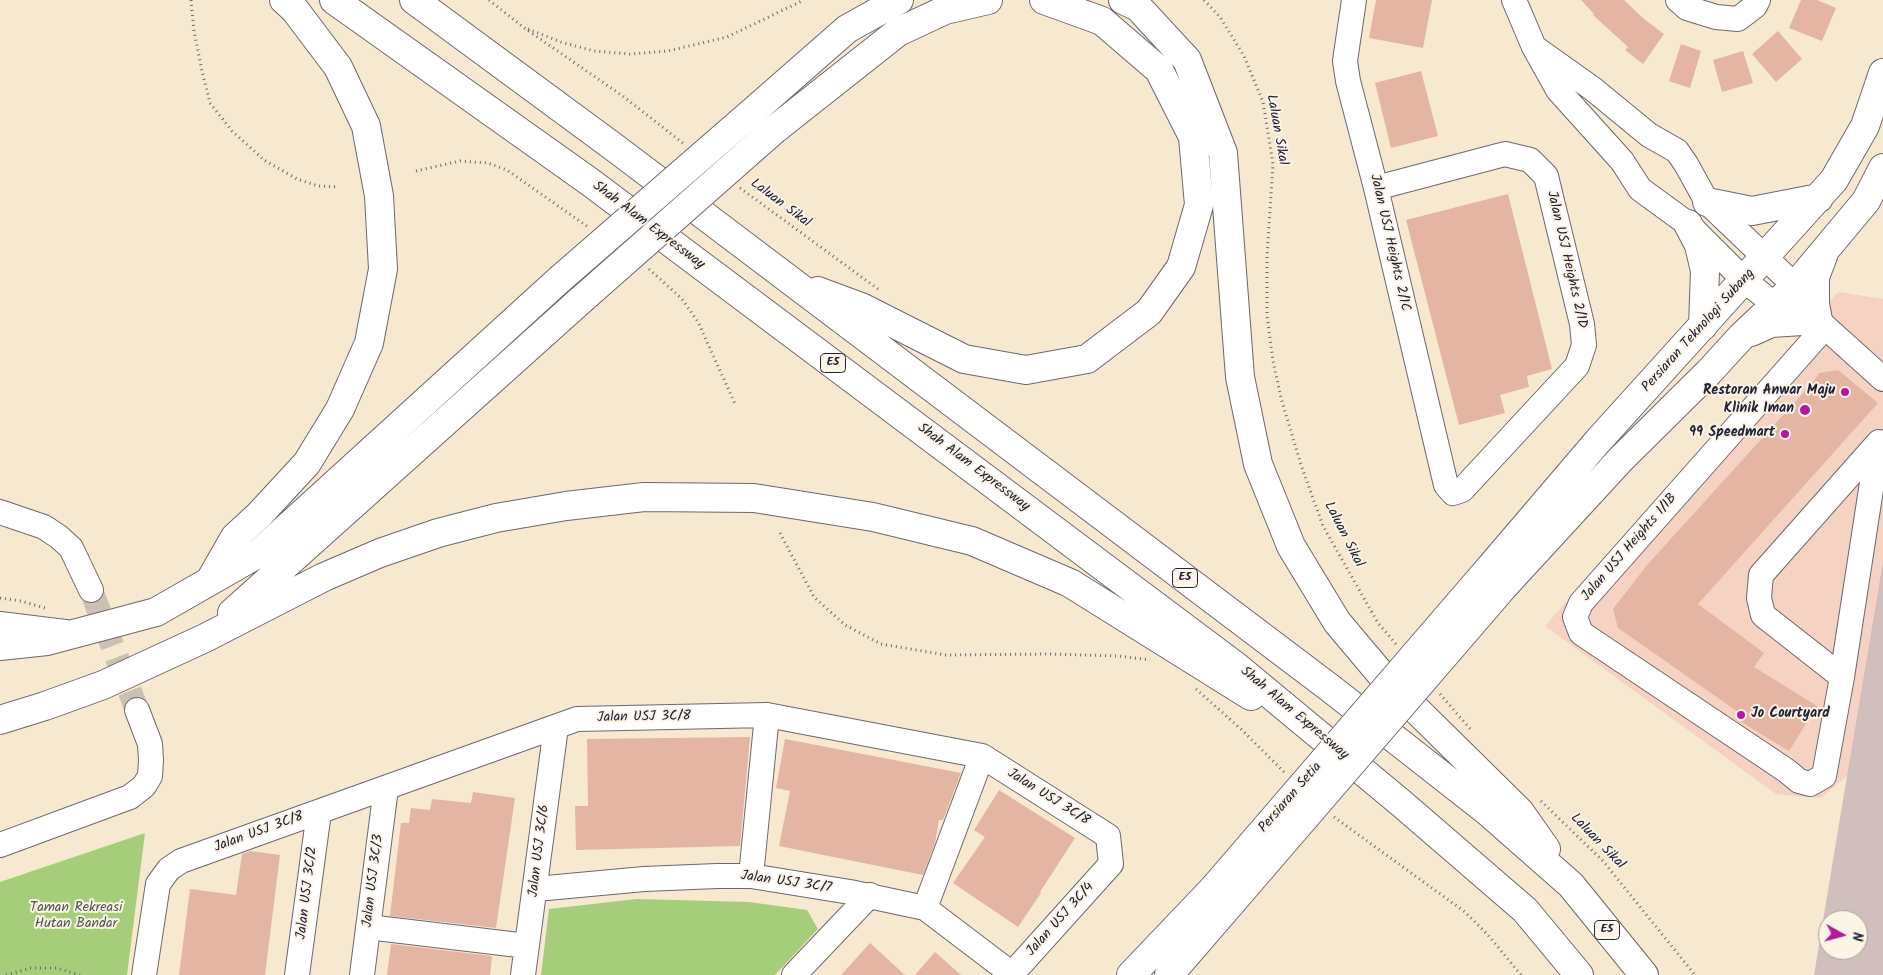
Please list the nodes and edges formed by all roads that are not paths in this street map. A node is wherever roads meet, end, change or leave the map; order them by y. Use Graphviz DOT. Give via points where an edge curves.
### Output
graph roads {
  1 [pos="284,0"];
  2 [pos="334,0"];
  3 [pos="414,0"];
  4 [pos="899,0"];
  5 [pos="988,0"];
  6 [pos="1044,0"];
  7 [pos="1123,0"];
  8 [pos="1354,0"];
  9 [pos="1514,0"];
  10 [pos="1678,0"];
  11 [pos="1758,0"];
  12 [pos="1534,47"];
  13 [pos="1883,73"];
  14 [pos="1883,168"];
  15 [pos="1376,188"];
  16 [pos="1819,198"];
  17 [pos="1707,202"];
  18 [pos="1688,224"];
  19 [pos="1827,246"];
  20 [pos="1765,258"];
  21 [pos="1744,280"];
  22 [pos="791,282"];
  23 [pos="1775,304"];
  24 [pos="1810,310"];
  25 [pos="1703,326"];
  26 [pos="1740,337"];
  27 [pos="1883,379"];
  28 [pos="1880,441"];
  29 [pos="1446,485"];
  30 [pos="0,512"];
  31 [pos="1496,578"];
  32 [pos="210,581"];
  33 [pos="90,590"];
  34 [pos="0,624"];
  35 [pos="76,634"];
  36 [pos="205,638"];
  37 [pos="0,646"];
  38 [pos="1842,677"];
  39 [pos="45,706"];
  40 [pos="137,710"];
  41 [pos="767,715"];
  42 [pos="0,720"];
  43 [pos="556,727"];
  44 [pos="0,732"];
  45 [pos="1323,738"];
  46 [pos="982,756"];
  47 [pos="386,788"];
  48 [pos="318,812"];
  49 [pos="0,844"];
  50 [pos="1111,864"];
  51 [pos="751,876"];
  52 [pos="1571,885"];
  53 [pos="536,889"];
  54 [pos="1223,895"];
  55 [pos="870,896"];
  56 [pos="925,908"];
  57 [pos="368,927"];
  58 [pos="527,946"];
  59 [pos="1012,974"];
  60 [pos="144,975"];
  61 [pos="297,975"];
  62 [pos="362,975"];
  63 [pos="523,975"];
  64 [pos="794,975"];
  65 [pos="1131,975"];
  66 [pos="1168,975"];
  67 [pos="1580,975"];
  68 [pos="1644,975"];
  1 -- 32 [label="main road" via="296,10 338,68 366,126 379,196 383,269 369,342 340,409 307,463 235,537"];
  2 -- 45 [label="main road, Shah Alam Expressway / E5" via="590,182 1028,508 1237,667"];
  3 -- 22 [label="main road, E5"];
  4 -- 32 [label="main road, bridge" via="847,29 560,279 259,553"];
  5 -- 36 [label="main road, bridge" via="945,10 898,32 774,130"];
  6 -- 22 [label="main road" via="1102,21 1159,70 1194,137 1199,205 1181,267 1149,312 1088,358 1026,370 964,359 861,307"];
  7 -- 52 [label="main road" via="1138,8 1188,60 1224,153 1240,377 1258,464 1290,546 1337,622 1385,679 1520,812"];
  8 -- 15 [label="street, Jalan USJ Heights 2/1C" via="1345,60"];
  9 -- 12 [label="street"];
  10 -- 11 [label="street" via="1688,8 1716,17 1738,19"];
  12 -- 17 [label="street" via="1649,135 1677,151"];
  12 -- 18 [label="street" via="1558,90 1622,160 1640,189"];
  13 -- 16 [label="main road, Persiaran Teknologi Subang" via="1865,126 1834,180"];
  14 -- 19 [label="main road" via="1866,201"];
  15 -- 29 [label="street, Jalan USJ Heights 2/1C"];
  15 -- 29 [label="street, Jalan USJ Heights 2/1D" via="1505,154 1530,160 1546,176 1582,324 1584,345 1577,366 1462,490 1453,493"];
  16 -- 17 [label="main road" via="1752,211"];
  16 -- 20 [label="main road, Persiaran Teknologi Subang"];
  17 -- 20 [label="street"];
  18 -- 21 [label="street"];
  18 -- 25 [label="main road" via="1699,245 1705,271"];
  19 -- 24 [label="main road"];
  19 -- 24 [label="main road" via="1816,277 1815,304"];
  20 -- 21 [label="main road, Persiaran Teknologi Subang"];
  20 -- 24 [label="street"];
  21 -- 23 [label="street"];
  21 -- 25 [label="main road, Persiaran Teknologi Subang"];
  22 -- 52 [label="main road, E5" via="1330,688 1488,812"];
  23 -- 24 [label="main road"];
  23 -- 26 [label="main road"];
  24 -- 26 [label="main road"];
  24 -- 27 [label="street"];
  24 -- 38 [label="street, Jalan USJ Heights 1/1B" via="1580,603 1575,617 1581,633 1799,781 1810,784 1824,776"];
  25 -- 31 [label="main road, Persiaran Teknologi Subang" via="1598,441"];
  26 -- 31 [label="main road" via="1621,459"];
  28 -- 38 [label="street"];
  28 -- 38 [label="street" via="1761,575 1759,598 1763,616"];
  30 -- 33 [label="street" via="44,527 59,536 71,548"];
  31 -- 54 [label="main road, Persiaran Setia, bridge"];
  32 -- 35 [label="main road" via="156,612"];
  34 -- 35 [label="street"];
  35 -- 37 [label="main road"];
  36 -- 39 [label="main road" via="103,686"];
  36 -- 45 [label="main road" via="324,577 380,553 496,518 644,497 754,498 872,517 972,541 1070,583"];
  39 -- 42 [label="main road"];
  39 -- 44 [label="street"];
  40 -- 49 [label="street" via="150,744 150,776 144,786 130,797"];
  41 -- 43 [label="street, Jalan USJ 3C/8" via="577,719"];
  41 -- 46 [label="street, Jalan USJ 3C/8"];
  41 -- 51 [label="street"];
  43 -- 47 [label="street, Jalan USJ 3C/8"];
  43 -- 53 [label="street, Jalan USJ 3C/6"];
  45 -- 67 [label="main road, Shah Alam Expressway / E5" via="1525,910"];
  46 -- 50 [label="street, Jalan USJ 3C/8" via="1108,836"];
  46 -- 56 [label="street"];
  47 -- 48 [label="street, Jalan USJ 3C/8"];
  47 -- 57 [label="street, Jalan USJ 3C/3"];
  48 -- 60 [label="street, Jalan USJ 3C/8" via="181,861 169,869 158,884"];
  48 -- 61 [label="street, Jalan USJ 3C/2"];
  50 -- 59 [label="street, Jalan USJ 3C/4"];
  51 -- 53 [label="street, Jalan USJ 3C/7" via="644,879"];
  51 -- 55 [label="street, Jalan USJ 3C/7"];
  52 -- 68 [label="main road, E5"];
  53 -- 58 [label="street, Jalan USJ 3C/6"];
  54 -- 65 [label="main road, Persiaran Setia"];
  54 -- 66 [label="main road, Persiaran Setia"];
  55 -- 56 [label="street, Jalan USJ 3C/7"];
  55 -- 64 [label="street"];
  56 -- 59 [label="street, Jalan USJ 3C/7"];
  57 -- 58 [label="street"];
  57 -- 62 [label="street, Jalan USJ 3C/3"];
  58 -- 63 [label="street, Jalan USJ 3C/6"];
}
